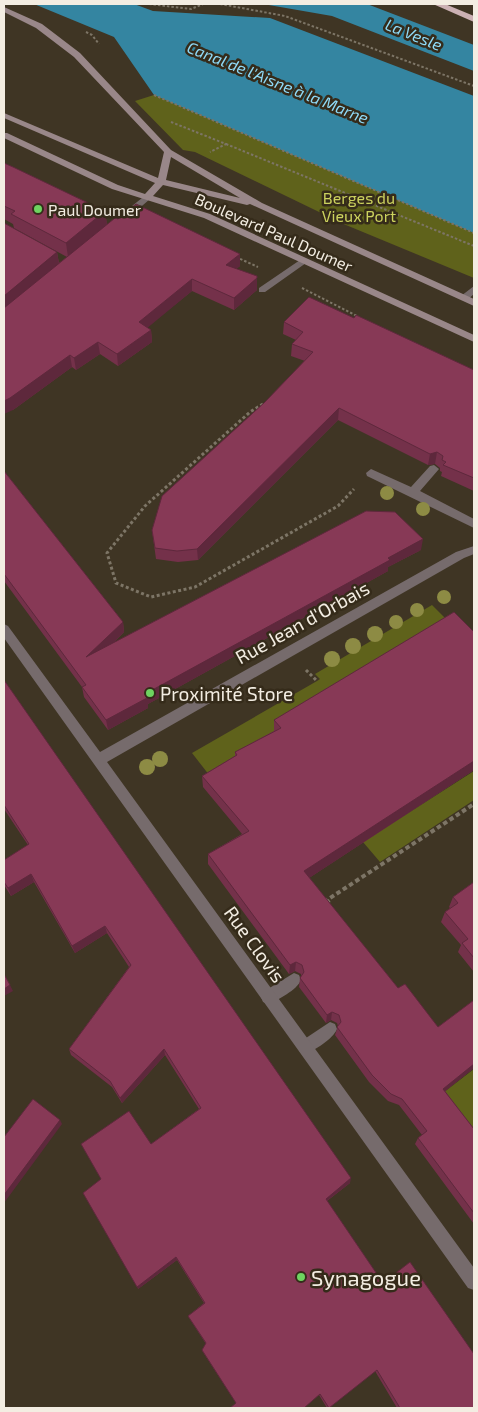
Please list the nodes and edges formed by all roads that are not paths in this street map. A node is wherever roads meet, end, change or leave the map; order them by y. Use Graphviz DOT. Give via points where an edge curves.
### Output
graph roads {
  1 [pos="438,4"];
  2 [pos="4,9"];
  3 [pos="474,19"];
  4 [pos="4,115"];
  5 [pos="4,135"];
  6 [pos="168,152"];
  7 [pos="161,182"];
  8 [pos="147,197"];
  9 [pos="259,205"];
  10 [pos="116,224"];
  11 [pos="303,261"];
  12 [pos="474,289"];
  13 [pos="262,290"];
  14 [pos="464,298"];
  15 [pos="474,302"];
  16 [pos="474,339"];
  17 [pos="434,469"];
  18 [pos="371,473"];
  19 [pos="413,492"];
  20 [pos="474,524"];
  21 [pos="474,550"];
  22 [pos="4,629"];
  23 [pos="98,760"];
  24 [pos="294,980"];
  25 [pos="268,996"];
  26 [pos="330,1029"];
  27 [pos="304,1046"];
  28 [pos="474,1282"];
  1 -- 3 [label="highway"];
  2 -- 6 [label="main road, Boulevard Paul Doumer" via="39,26 77,55"];
  4 -- 7 [label="main road"];
  5 -- 8 [label="main road, Boulevard Paul Doumer" via="116,187"];
  6 -- 7 [label="main road"];
  6 -- 9 [label="main road, Boulevard Paul Doumer"];
  7 -- 8 [label="main road"];
  7 -- 9 [label="main road"];
  8 -- 10 [label="street"];
  8 -- 11 [label="main road, Boulevard Paul Doumer" via="207,216"];
  9 -- 14 [label="main road, Boulevard Paul Doumer"];
  11 -- 13 [label="street"];
  11 -- 16 [label="main road, Boulevard Paul Doumer"];
  12 -- 14 [label="street"];
  14 -- 15 [label="main road, Boulevard Paul Doumer"];
  17 -- 19 [label="street"];
  18 -- 19 [label="street"];
  19 -- 20 [label="street"];
  21 -- 23 [label="street, Rue Jean d'Orbais"];
  22 -- 23 [label="street, Rue Clovis"];
  23 -- 25 [label="street, Rue Clovis"];
  24 -- 25 [label="street"];
  25 -- 27 [label="street, Rue Clovis"];
  26 -- 27 [label="street"];
  27 -- 28 [label="street, Rue Clovis"];
}
